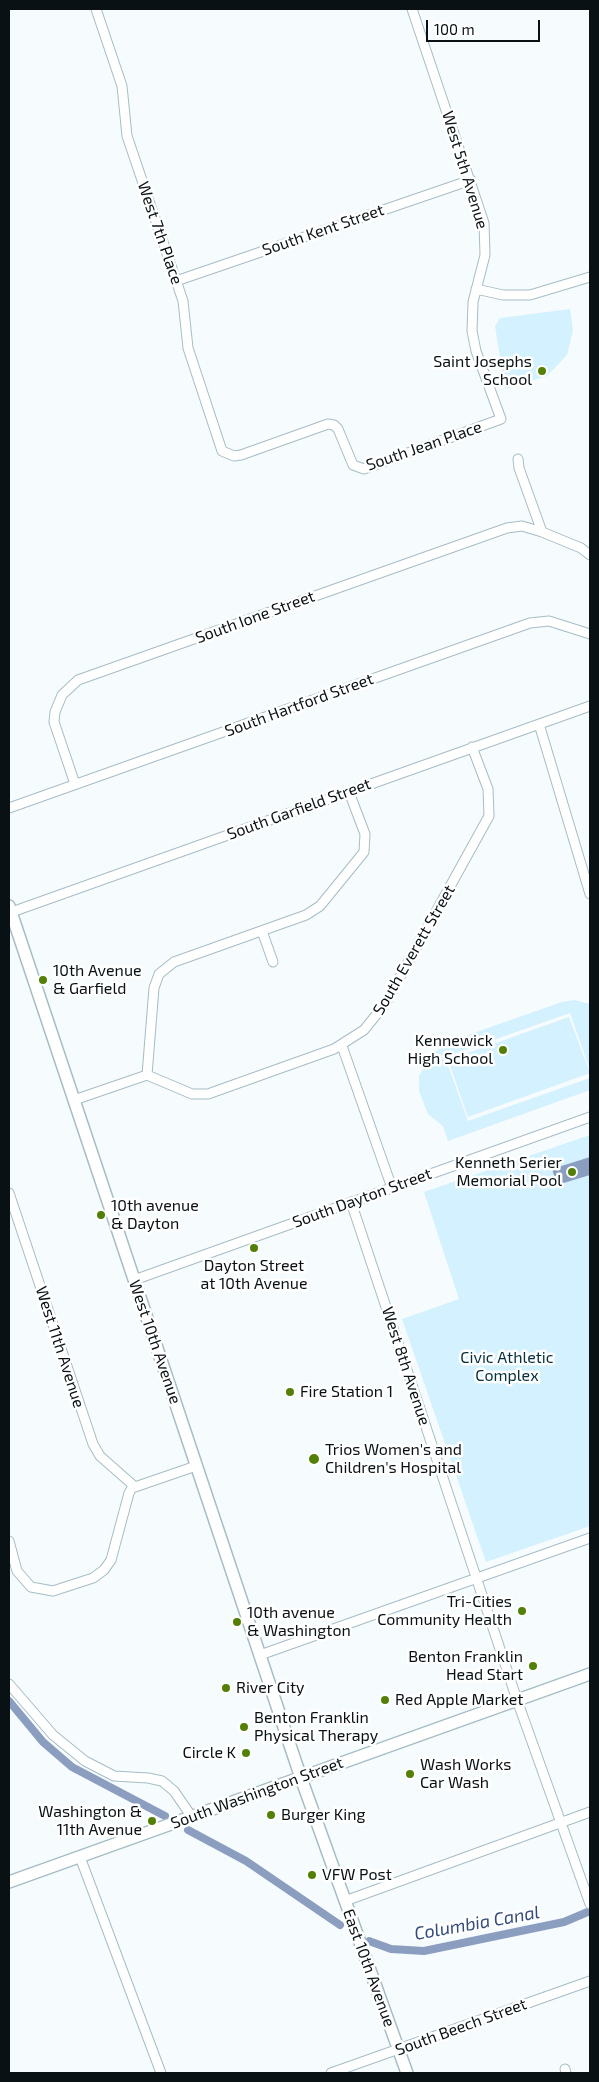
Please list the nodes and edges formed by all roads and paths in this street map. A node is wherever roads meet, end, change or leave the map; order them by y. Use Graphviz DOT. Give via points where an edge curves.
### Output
graph roads {
  1 [pos="96,9"];
  2 [pos="412,9"];
  3 [pos="471,180"];
  4 [pos="590,277"];
  5 [pos="176,281"];
  6 [pos="476,289"];
  7 [pos="502,419"];
  8 [pos="228,454"];
  9 [pos="518,459"];
  10 [pos="542,532"];
  11 [pos="590,555"];
  12 [pos="590,634"];
  13 [pos="590,706"];
  14 [pos="539,724"];
  15 [pos="472,747"];
  16 [pos="75,784"];
  17 [pos="349,792"];
  18 [pos="9,808"];
  19 [pos="590,894"];
  20 [pos="10,910"];
  21 [pos="262,931"];
  22 [pos="273,962"];
  23 [pos="342,1046"];
  24 [pos="147,1075"];
  25 [pos="74,1100"];
  26 [pos="590,1117"];
  27 [pos="392,1188"];
  28 [pos="9,1193"];
  29 [pos="351,1202"];
  30 [pos="134,1280"];
  31 [pos="196,1466"];
  32 [pos="134,1486"];
  33 [pos="590,1538"];
  34 [pos="9,1541"];
  35 [pos="477,1579"];
  36 [pos="260,1655"];
  37 [pos="590,1674"];
  38 [pos="9,1684"];
  39 [pos="517,1700"];
  40 [pos="300,1778"];
  41 [pos="590,1812"];
  42 [pos="192,1817"];
  43 [pos="561,1822"];
  44 [pos="80,1857"];
  45 [pos="9,1882"];
  46 [pos="345,1901"];
  47 [pos="590,1904"];
  48 [pos="590,1981"];
  49 [pos="398,2049"];
  50 [pos="161,2073"];
  51 [pos="331,2073"];
  52 [pos="407,2073"];
  1 -- 5 [label="street, West 7th Place" via="124,95 127,136"];
  2 -- 3 [label="street, West 5th Avenue"];
  3 -- 5 [label="street, South Kent Street"];
  3 -- 6 [label="street, West 5th Avenue" via="486,234 483,265"];
  4 -- 6 [label="street" via="530,295 504,295"];
  5 -- 8 [label="street, West 7th Place" via="184,306 190,356 220,447"];
  6 -- 7 [label="street, West 5th Avenue" via="472,310 474,341"];
  7 -- 8 [label="street, South Jean Place" via="364,469 353,465 338,429 328,424 241,455"];
  9 -- 10 [label="street"];
  10 -- 11 [label="street"];
  10 -- 16 [label="street, South Ione Street" via="522,526 507,528 78,680 62,695 54,722"];
  12 -- 16 [label="street, South Hartford Street" via="549,621 530,622"];
  13 -- 14 [label="street, South Garfield Street"];
  14 -- 15 [label="street, South Garfield Street"];
  14 -- 19 [label="street"];
  15 -- 17 [label="street, South Garfield Street"];
  15 -- 23 [label="street, South Everett Street" via="490,799 490,816 385,1004 364,1030"];
  16 -- 18 [label="street, South Hartford Street"];
  17 -- 20 [label="street, South Garfield Street"];
  17 -- 21 [label="street" via="365,834 360,858 313,911"];
  20 -- 25 [label="main road, West 10th Avenue"];
  21 -- 22 [label="street"];
  21 -- 24 [label="street" via="174,962 159,974 154,988"];
  23 -- 24 [label="street, South Everett Street" via="208,1094 192,1094"];
  23 -- 27 [label="street"];
  24 -- 25 [label="street"];
  25 -- 30 [label="main road, West 10th Avenue"];
  26 -- 27 [label="street, South Dayton Street"];
  27 -- 29 [label="street, South Dayton Street"];
  28 -- 32 [label="street, West 11th Avenue" via="92,1444 100,1456"];
  29 -- 30 [label="street, South Dayton Street"];
  29 -- 35 [label="street, West 8th Avenue"];
  30 -- 31 [label="main road, West 10th Avenue"];
  31 -- 32 [label="street"];
  31 -- 36 [label="main road, West 10th Avenue"];
  32 -- 34 [label="street" via="129,1493 114,1552 104,1570 93,1578 60,1590 31,1587 17,1571"];
  33 -- 35 [label="street"];
  35 -- 36 [label="street"];
  35 -- 39 [label="street, West 8th Avenue"];
  36 -- 40 [label="main road, West 10th Avenue"];
  37 -- 39 [label="main road, South Washington Street"];
  38 -- 42 [label="street" via="53,1735 85,1761 114,1776 162,1781 174,1790"];
  39 -- 40 [label="main road, South Washington Street"];
  39 -- 43 [label="street, West 8th Avenue"];
  40 -- 42 [label="main road, South Washington Street"];
  40 -- 46 [label="main road, East 10th Avenue"];
  41 -- 43 [label="street"];
  42 -- 44 [label="main road, South Washington Street"];
  43 -- 46 [label="street"];
  43 -- 47 [label="street, West 8th Avenue"];
  44 -- 45 [label="main road, South Washington Street"];
  44 -- 50 [label="street"];
  46 -- 49 [label="main road, East 10th Avenue"];
  48 -- 49 [label="street, South Beech Street"];
  49 -- 51 [label="street, South Beech Street"];
  49 -- 52 [label="main road, East 10th Avenue"];
}
